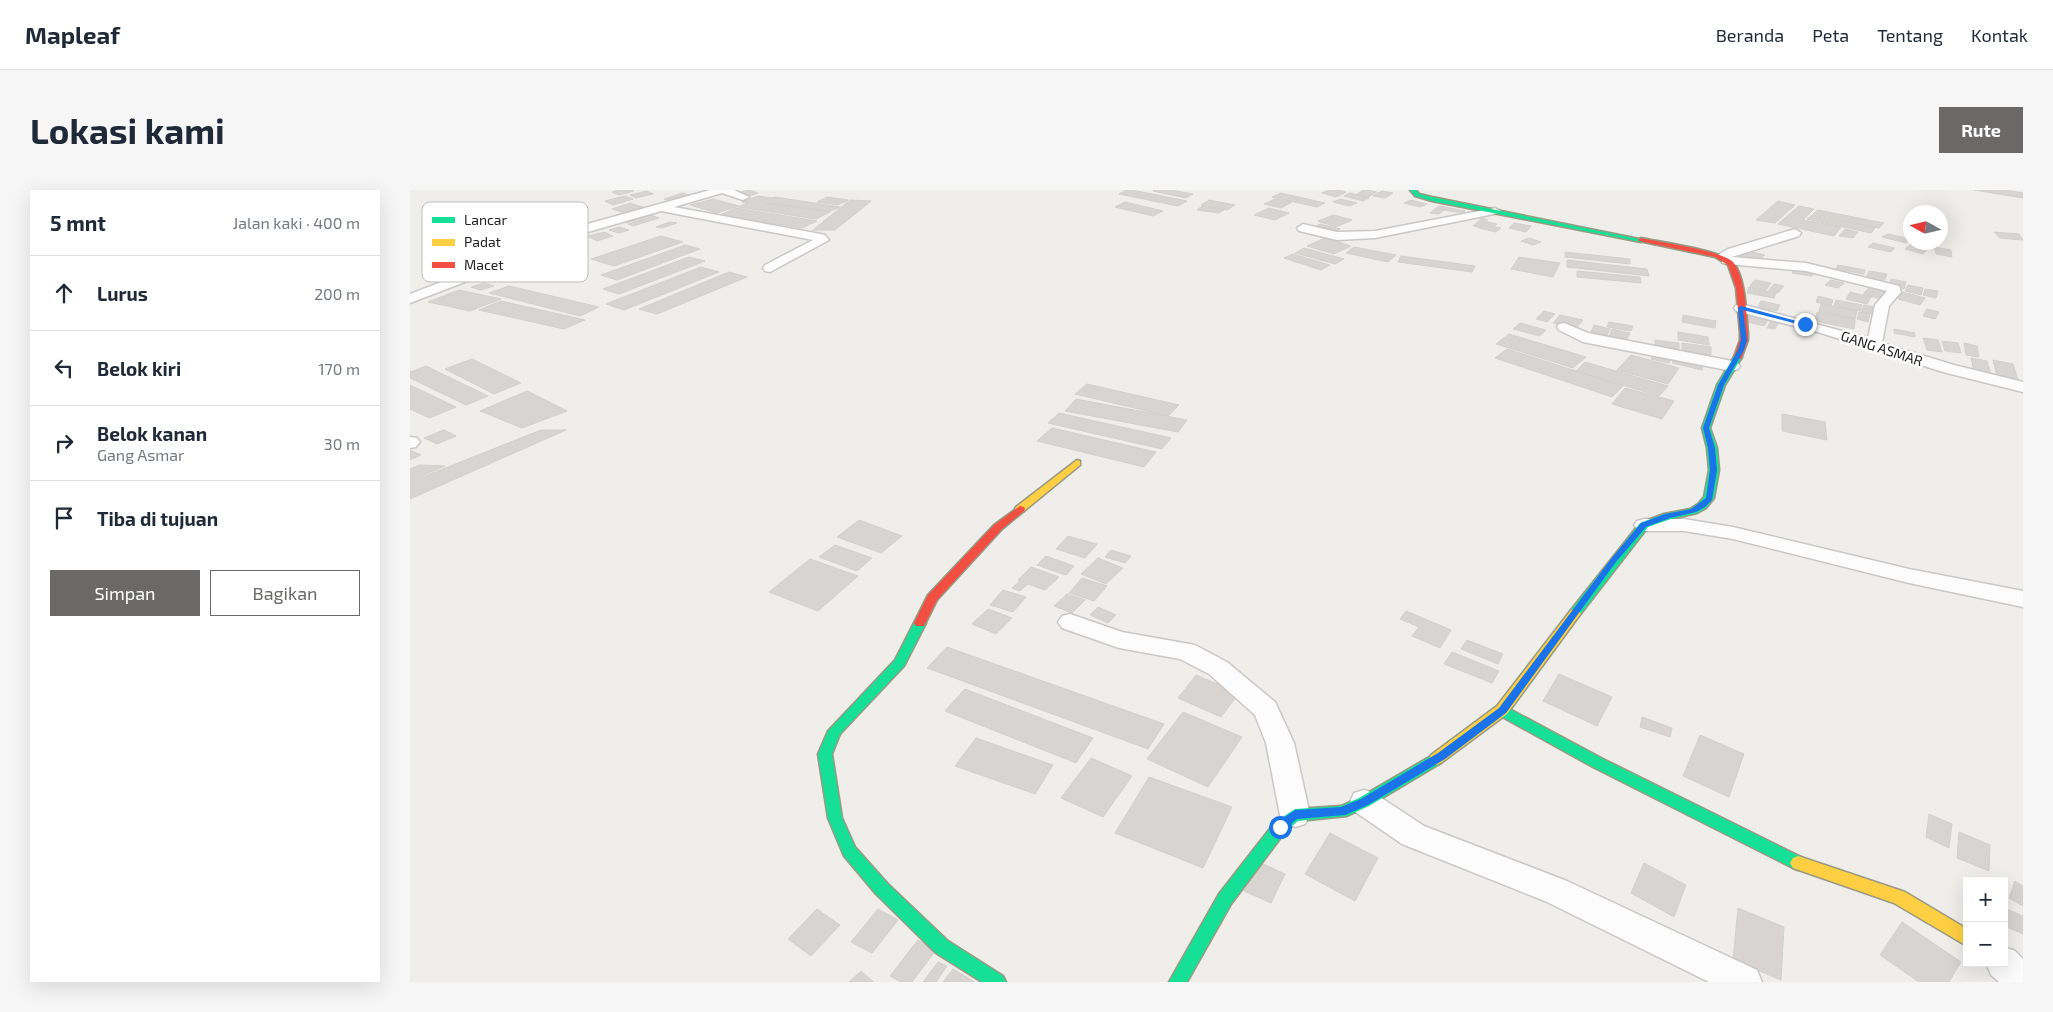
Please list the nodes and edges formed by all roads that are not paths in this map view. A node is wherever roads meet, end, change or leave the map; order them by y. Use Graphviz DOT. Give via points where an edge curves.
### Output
graph roads {
  1 [pos="722,190"];
  2 [pos="1413,190"];
  3 [pos="743,197"];
  4 [pos="660,208"];
  5 [pos="1494,210"];
  6 [pos="1303,228"];
  7 [pos="588,229"];
  8 [pos="1795,232"];
  9 [pos="1724,258"];
  10 [pos="770,268"];
  11 [pos="454,282"];
  12 [pos="410,299"];
  13 [pos="1741,308"];
  14 [pos="1564,327"];
  15 [pos="1874,344"];
  16 [pos="1732,366"];
  17 [pos="2023,387"];
  18 [pos="1077,463"];
  19 [pos="1644,525"];
  20 [pos="2023,599"];
  21 [pos="1070,622"];
  22 [pos="1502,710"];
  23 [pos="1364,802"];
  24 [pos="1295,815"];
  25 [pos="1963,936"];
  26 [pos="2007,967"];
  27 [pos="2023,981"];
  28 [pos="997,982"];
  29 [pos="1178,982"];
  30 [pos="1745,982"];
  1 -- 3 [label="street"];
  1 -- 4 [label="street"];
  2 -- 5 [label="street" via="1423,197"];
  4 -- 7 [label="street"];
  4 -- 10 [label="street" via="823,240"];
  5 -- 6 [label="street" via="1354,236 1329,235"];
  5 -- 9 [label="street"];
  8 -- 9 [label="street"];
  9 -- 13 [label="street" via="1736,276"];
  9 -- 15 [label="street" via="1806,267 1894,289 1882,305"];
  11 -- 12 [label="street"];
  13 -- 15 [label="street, GANG ASMAR"];
  13 -- 16 [label="street" via="1744,340"];
  14 -- 16 [label="street" via="1593,339"];
  15 -- 17 [label="street, GANG ASMAR" via="1949,370"];
  16 -- 19 [label="street" via="1721,385 1706,428 1714,470 1709,498 1693,510"];
  18 -- 28 [label="street" via="998,528 932,598 900,663 835,731 825,754 835,818 849,851 882,889 942,947"];
  19 -- 20 [label="street" via="1684,525 1733,533 1909,576"];
  19 -- 22 [label="street"];
  21 -- 24 [label="street" via="1119,640 1186,652 1218,668 1266,708 1280,743"];
  22 -- 23 [label="street" via="1442,756"];
  22 -- 25 [label="street" via="1598,763 1792,861 1899,897"];
  23 -- 24 [label="street" via="1342,812"];
  23 -- 30 [label="street" via="1413,835 1556,891"];
  24 -- 29 [label="street" via="1280,827 1225,899"];
  26 -- 27 [label="street"];
}
